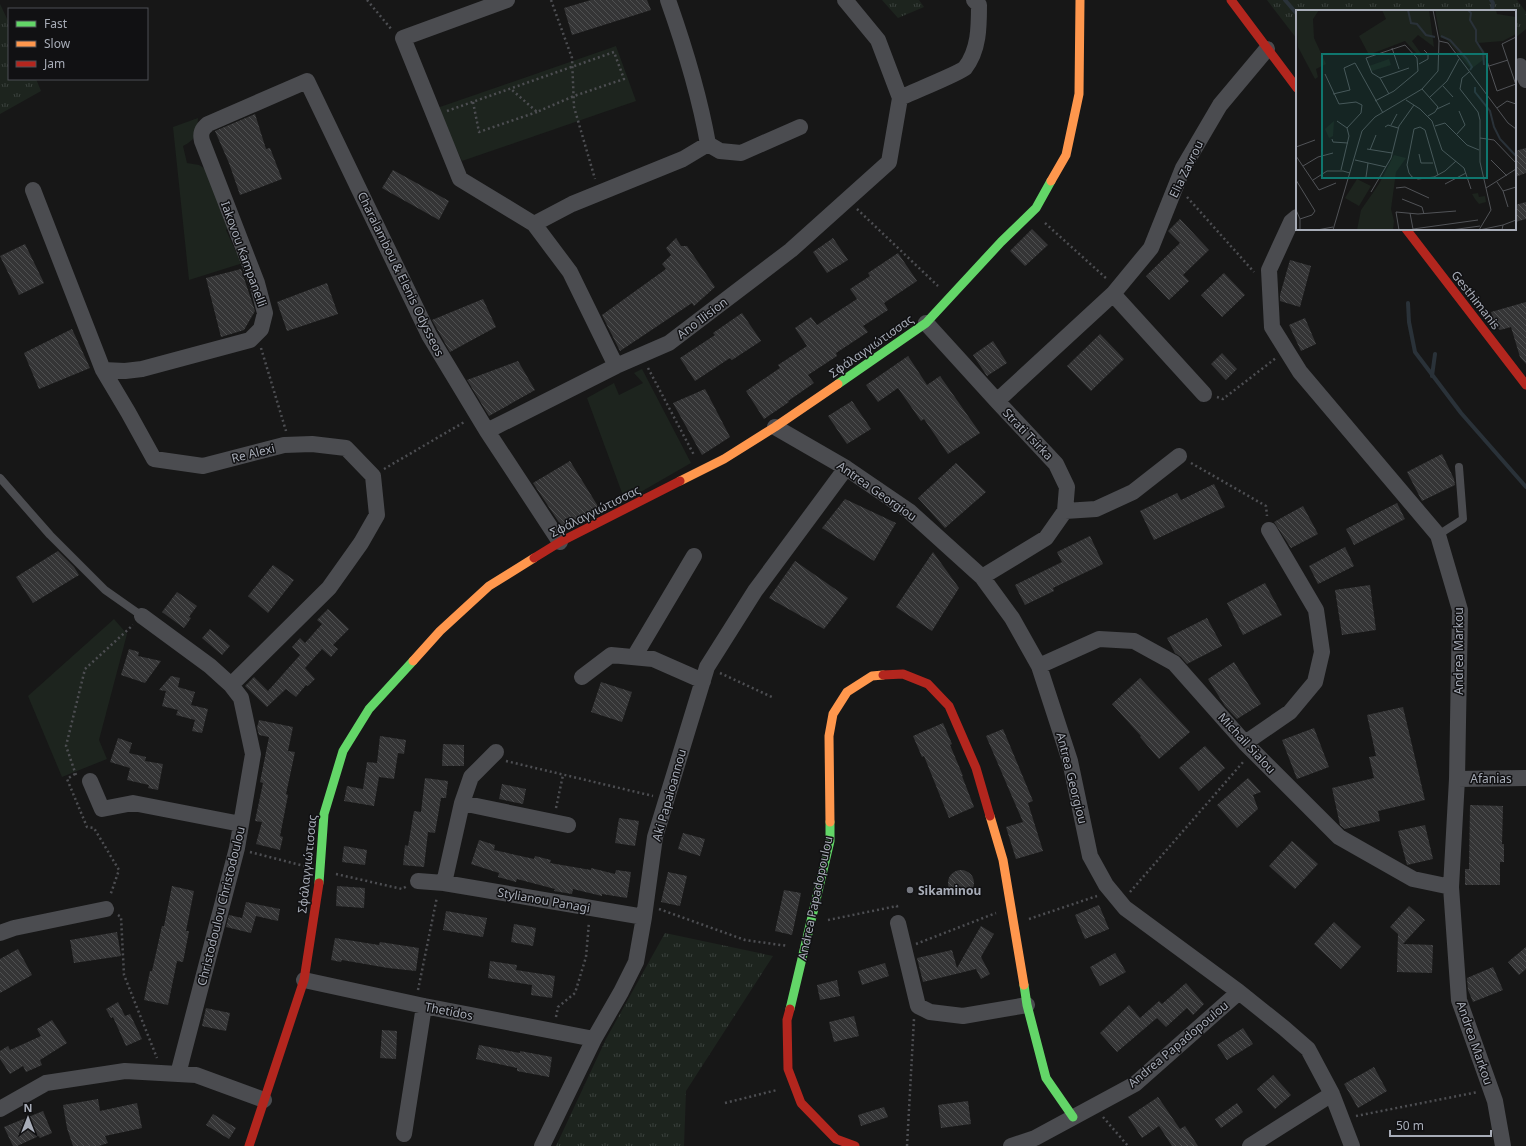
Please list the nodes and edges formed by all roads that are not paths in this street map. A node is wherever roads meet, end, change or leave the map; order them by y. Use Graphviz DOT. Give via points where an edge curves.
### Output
graph roads {
  1 [pos="508,0"];
  2 [pos="668,0"];
  3 [pos="845,0"];
  4 [pos="974,0"];
  5 [pos="1080,0"];
  6 [pos="1231,0"];
  7 [pos="1267,49"];
  8 [pos="307,81"];
  9 [pos="1296,87"];
  10 [pos="900,98"];
  11 [pos="800,127"];
  12 [pos="708,144"];
  13 [pos="33,190"];
  14 [pos="1296,218"];
  15 [pos="534,224"];
  16 [pos="1407,230"];
  17 [pos="1115,292"];
  18 [pos="926,323"];
  19 [pos="616,366"];
  20 [pos="103,370"];
  21 [pos="1526,385"];
  22 [pos="1204,394"];
  23 [pos="996,401"];
  24 [pos="775,427"];
  25 [pos="487,431"];
  26 [pos="1179,456"];
  27 [pos="1459,467"];
  28 [pos="846,468"];
  29 [pos="0,478"];
  30 [pos="1065,511"];
  31 [pos="1268,530"];
  32 [pos="1438,535"];
  33 [pos="560,542"];
  34 [pos="694,556"];
  35 [pos="982,577"];
  36 [pos="142,616"];
  37 [pos="634,657"];
  38 [pos="1039,666"];
  39 [pos="705,674"];
  40 [pos="582,677"];
  41 [pos="231,685"];
  42 [pos="1249,747"];
  43 [pos="493,755"];
  44 [pos="1457,778"];
  45 [pos="1526,778"];
  46 [pos="90,781"];
  47 [pos="462,803"];
  48 [pos="241,824"];
  49 [pos="568,825"];
  50 [pos="418,881"];
  51 [pos="442,883"];
  52 [pos="1451,887"];
  53 [pos="106,909"];
  54 [pos="645,911"];
  55 [pos="898,923"];
  56 [pos="0,933"];
  57 [pos="304,980"];
  58 [pos="1239,992"];
  59 [pos="419,1005"];
  60 [pos="1027,1005"];
  61 [pos="594,1039"];
  62 [pos="171,1074"];
  63 [pos="1332,1094"];
  64 [pos="264,1100"];
  65 [pos="0,1109"];
  66 [pos="1073,1117"];
  67 [pos="404,1134"];
  68 [pos="249,1146"];
  69 [pos="542,1146"];
  70 [pos="855,1146"];
  71 [pos="1011,1146"];
  72 [pos="1250,1146"];
  73 [pos="1352,1146"];
  74 [pos="1503,1146"];
  1 -- 15 [label="street" via="403,38 460,179"];
  2 -- 12 [label="street" via="688,56 702,108"];
  3 -- 10 [label="street" via="878,40"];
  4 -- 10 [label="street" via="979,5 979,27 975,48 964,69"];
  5 -- 18 [label="street, Σφάλαγγιώτισσας" via="1079,94 1066,155 1036,208"];
  6 -- 7 [label="street"];
  7 -- 9 [label="street"];
  7 -- 17 [label="street, Elia Zavrou" via="1220,105 1184,168 1151,248"];
  8 -- 20 [label="street, Iakovou Kampanelli" via="208,124 202,129 201,136 257,283 265,313 261,329 250,340 142,369"];
  8 -- 25 [label="street, Charalambou & Elenis Odysseos" via="429,335"];
  10 -- 19 [label="street, Ano Ilision" via="889,162 791,250 687,329 669,342"];
  11 -- 12 [label="street" via="741,152 720,151"];
  12 -- 15 [label="street" via="683,160 572,204"];
  13 -- 20 [label="street, Re Alexi"];
  14 -- 32 [label="street, Andrea Markou" via="1291,222 1269,270 1272,327 1300,372"];
  15 -- 19 [label="street" via="570,272"];
  16 -- 21 [label="street, Gesthimanis"];
  17 -- 22 [label="street"];
  17 -- 23 [label="street, Elia Zavrou"];
  18 -- 23 [label="street, Strati Tsirka"];
  18 -- 24 [label="street, Σφάλαγγιώτισσας"];
  19 -- 25 [label="street, Ano Ilision"];
  20 -- 41 [label="street, Re Alexi" via="154,458 203,466 290,445 312,444 346,448 373,476 377,514 361,543 329,588"];
  23 -- 30 [label="street, Strati Tsirka" via="1056,464 1066,487"];
  24 -- 28 [label="street, Antrea Georgiou"];
  24 -- 33 [label="street, Σφάλαγγιώτισσας" via="724,458"];
  25 -- 33 [label="street, Charalambou & Elenis Odysseos"];
  26 -- 30 [label="street" via="1133,492 1096,509"];
  27 -- 32 [label="lane" via="1463,519"];
  28 -- 35 [label="street, Antrea Georgiou" via="909,511"];
  28 -- 39 [label="street, Aki Papaioannou" via="755,591"];
  29 -- 36 [label="lane" via="50,536 105,590"];
  30 -- 35 [label="street" via="1046,538"];
  31 -- 42 [label="street" via="1316,610 1322,652 1315,682 1290,712"];
  32 -- 44 [label="street, Andrea Markou" via="1460,610"];
  33 -- 57 [label="street, Σφάλαγγιώτισσας" via="489,586 440,631 369,709 343,751 324,814 320,870"];
  34 -- 37 [label="street"];
  35 -- 38 [label="street, Antrea Georgiou" via="1012,618"];
  36 -- 41 [label="street, Christodoulou Christodoulou" via="210,666"];
  37 -- 39 [label="street" via="653,659"];
  37 -- 40 [label="street" via="612,655"];
  38 -- 42 [label="street, Michail Sialou" via="1099,639 1134,641 1174,663"];
  38 -- 58 [label="street, Antrea Georgiou" via="1070,761 1090,856 1106,885 1125,908"];
  39 -- 54 [label="street, Aki Papaioannou" via="656,837"];
  41 -- 48 [label="street, Christodoulou Christodoulou" via="241,698 253,754"];
  42 -- 52 [label="street, Michail Sialou" via="1338,837 1413,880"];
  43 -- 47 [label="street" via="471,777"];
  44 -- 45 [label="street, Afanias"];
  44 -- 52 [label="street, Andrea Markou"];
  46 -- 48 [label="street" via="102,809 133,803"];
  47 -- 49 [label="street"];
  47 -- 51 [label="street"];
  48 -- 62 [label="street, Christodoulou Christodoulou" via="237,848"];
  50 -- 51 [label="street, Stylianou Panagi"];
  51 -- 54 [label="street, Stylianou Panagi" via="590,908"];
  52 -- 74 [label="street, Andrea Markou" via="1459,1000 1492,1090"];
  53 -- 56 [label="street"];
  54 -- 61 [label="street, Aki Papaioannou" via="636,962"];
  55 -- 60 [label="street" via="918,1006 930,1012 963,1016"];
  57 -- 59 [label="street, Thetidos"];
  57 -- 64 [label="street, Σφάλαγγιώτισσας"];
  58 -- 63 [label="street, Antrea Georgiou" via="1308,1049"];
  58 -- 66 [label="street, Andrea Papadopoulou" via="1135,1084"];
  59 -- 61 [label="street, Thetidos"];
  59 -- 67 [label="street"];
  60 -- 66 [label="street, Andrea Papadopoulou" via="1046,1078"];
  60 -- 70 [label="street, Andrea Papadopoulou" via="1003,860 976,768 949,706 928,684 903,674 872,676 846,692 833,714 829,736 830,842 788,1020 788,1069 801,1103 836,1138"];
  61 -- 69 [label="street, Aki Papaioannou"];
  62 -- 64 [label="street" via="196,1075"];
  62 -- 65 [label="street" via="125,1071 46,1083"];
  63 -- 72 [label="street"];
  63 -- 73 [label="street, Antrea Georgiou"];
  64 -- 68 [label="street, Σφάλαγγιώτισσας"];
  66 -- 71 [label="street, Andrea Papadopoulou" via="1035,1138"];
}
